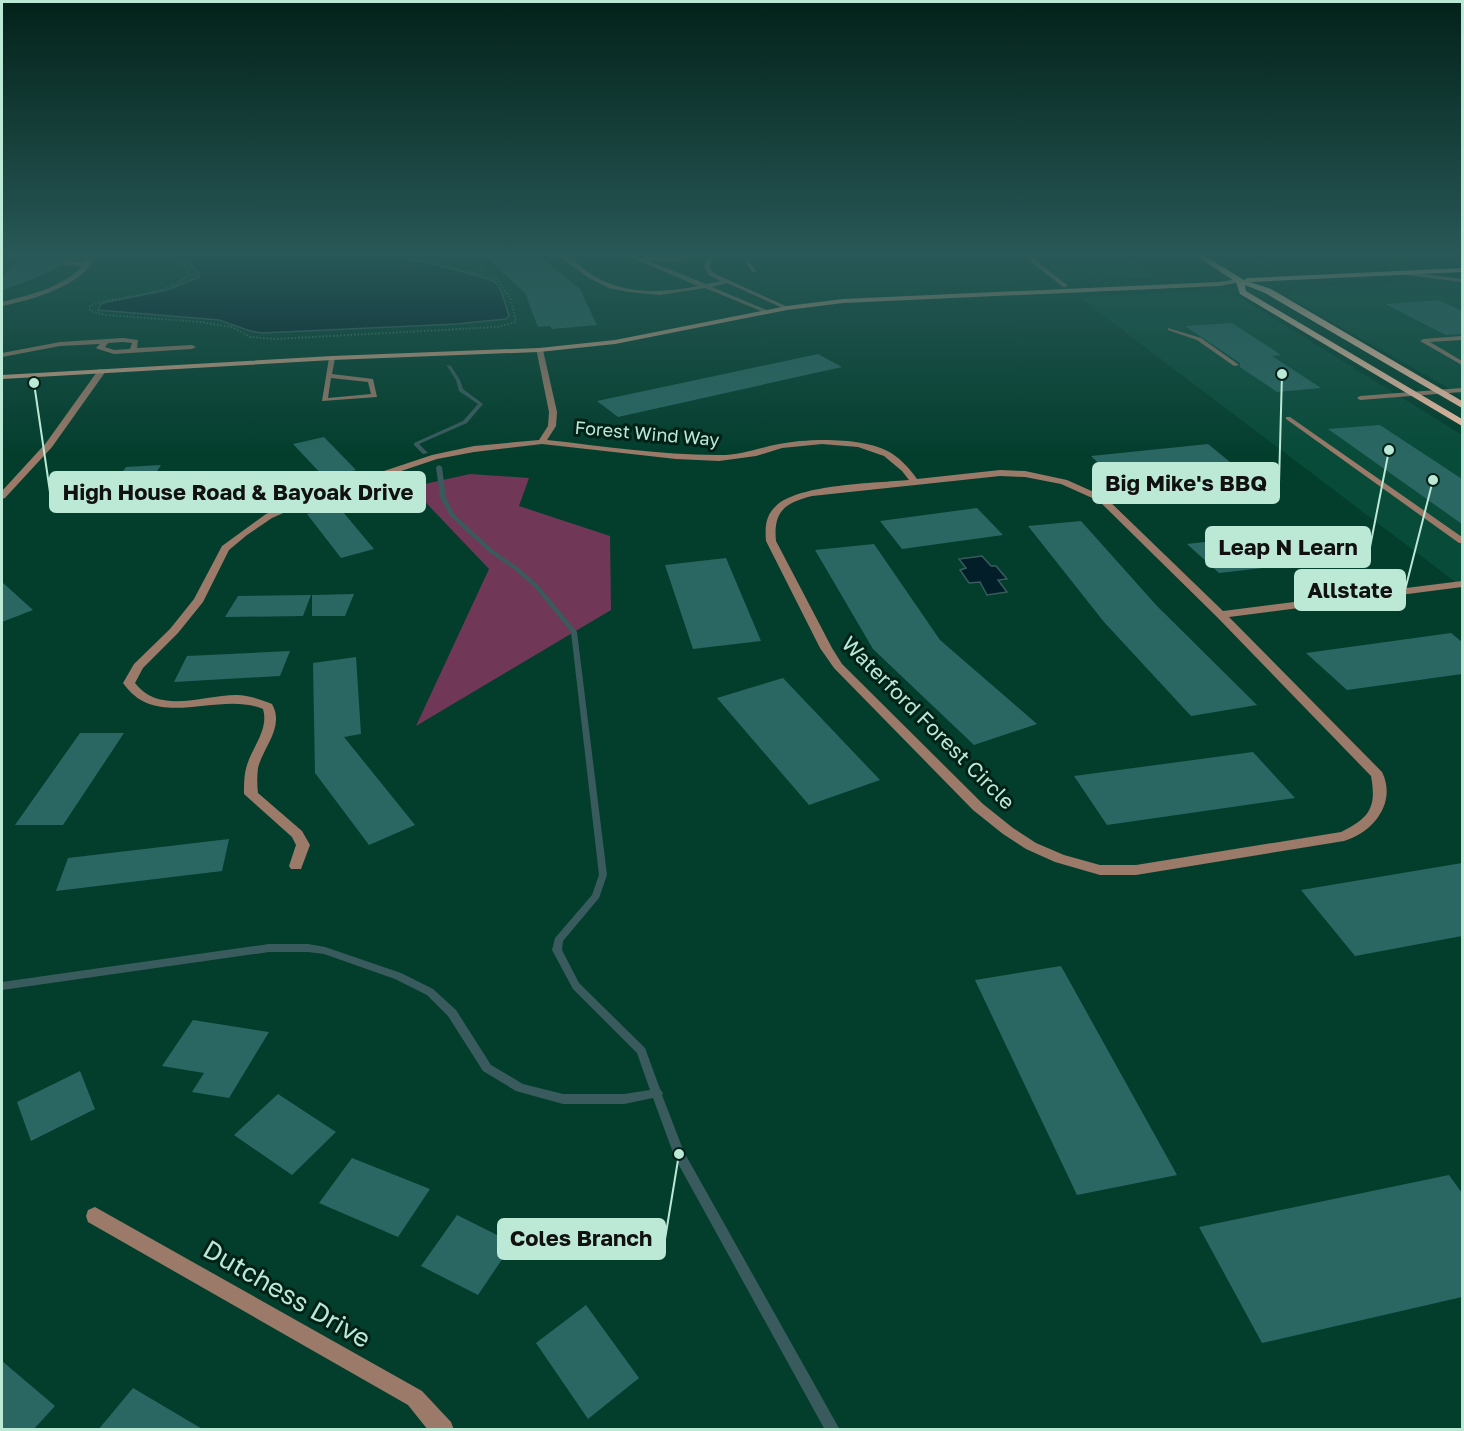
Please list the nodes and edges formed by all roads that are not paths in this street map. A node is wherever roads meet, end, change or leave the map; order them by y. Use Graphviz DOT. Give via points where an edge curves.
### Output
graph roads {
  1 [pos="729,320"];
  2 [pos="1290,320"];
  3 [pos="1317,320"];
  4 [pos="1170,328"];
  5 [pos="1462,339"];
  6 [pos="105,342"];
  7 [pos="192,348"];
  8 [pos="539,350"];
  9 [pos="133,351"];
  10 [pos="2,355"];
  11 [pos="332,357"];
  12 [pos="1462,363"];
  13 [pos="1236,365"];
  14 [pos="102,371"];
  15 [pos="328,376"];
  16 [pos="2,377"];
  17 [pos="1462,390"];
  18 [pos="1439,391"];
  19 [pos="1413,393"];
  20 [pos="1360,398"];
  21 [pos="1462,405"];
  22 [pos="1288,418"];
  23 [pos="1462,423"];
  24 [pos="542,442"];
  25 [pos="914,481"];
  26 [pos="2,496"];
  27 [pos="1462,541"];
  28 [pos="1462,584"];
  29 [pos="1221,615"];
  30 [pos="296,866"];
  31 [pos="95,1216"];
  32 [pos="443,1430"];
  1 -- 8 [label="main road" via="626,340"];
  2 -- 19 [label="main road"];
  3 -- 18 [label="main road"];
  4 -- 13 [label="lane" via="1199,339"];
  5 -- 12 [label="lane" via="1423,341"];
  6 -- 9 [label="street" via="100,348 107,351"];
  6 -- 9 [label="street" via="133,340 137,343"];
  6 -- 10 [label="street" via="60,344"];
  7 -- 9 [label="street"];
  8 -- 11 [label="main road"];
  8 -- 24 [label="street" via="554,412 552,426"];
  11 -- 14 [label="main road"];
  11 -- 15 [label="lane"];
  14 -- 16 [label="main road"];
  14 -- 26 [label="street" via="49,445"];
  15 -- 15 [label="lane" via="324,400 375,396 370,380"];
  17 -- 18 [label="lane"];
  18 -- 19 [label="lane"];
  18 -- 21 [label="main road"];
  19 -- 20 [label="lane"];
  19 -- 23 [label="main road"];
  22 -- 27 [label="lane"];
  24 -- 25 [label="street, Forest Wind Way" via="699,458 736,456 804,442 846,443 887,454"];
  24 -- 30 [label="street, Forest Wind Way" via="435,457 269,516 225,548 199,600 132,674 129,683 133,691 151,700 184,705 242,698 268,706 269,726 252,766 251,794 297,834 303,845"];
  25 -- 29 [label="street, Waterford Forest Circle" via="1000,473 1043,477 1082,488 1102,499"];
  25 -- 29 [label="street, Waterford Forest Circle" via="796,497 772,516 771,541 838,666 978,807 1031,846 1060,859 1100,870 1136,870 1220,858 1344,836 1362,827 1376,811 1381,795 1377,776"];
  28 -- 29 [label="street"];
  31 -- 32 [label="street, Dutchess Drive" via="416,1398"];
}
